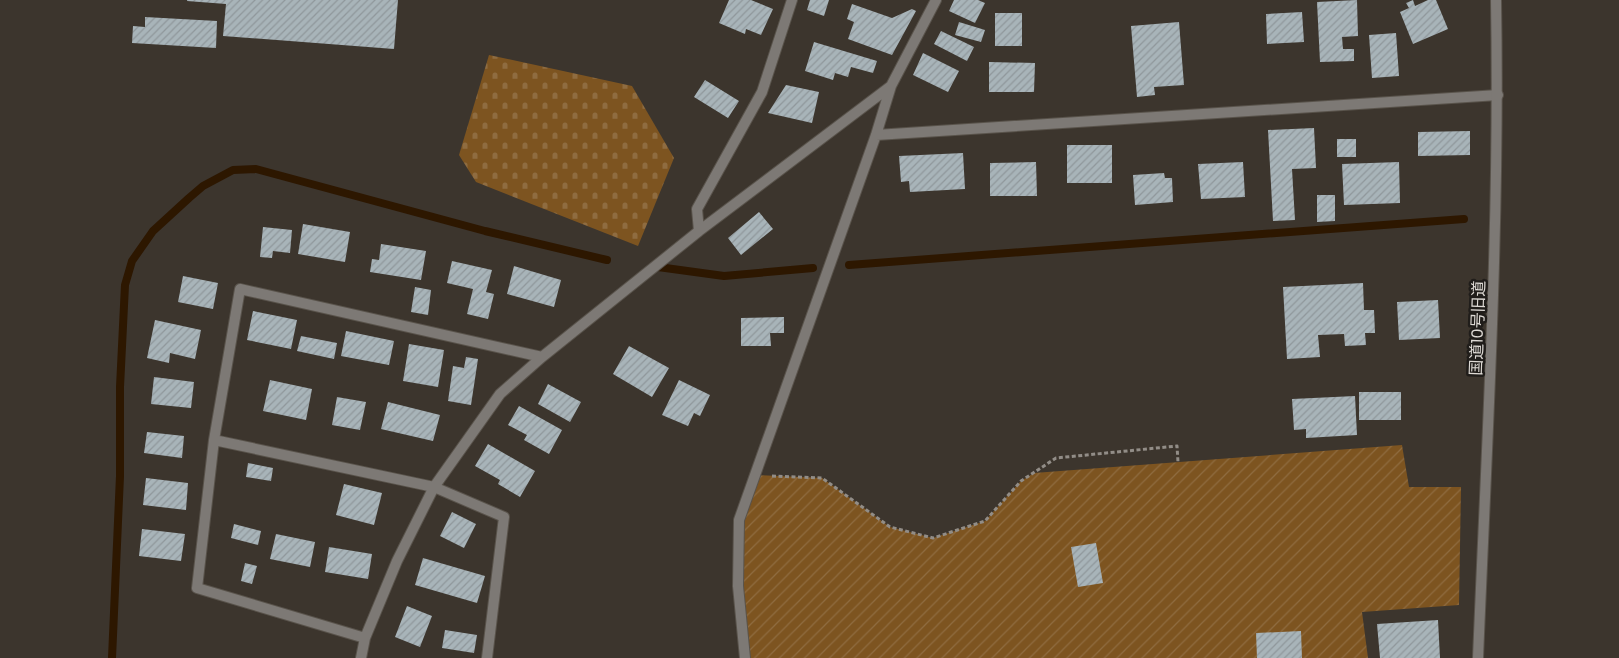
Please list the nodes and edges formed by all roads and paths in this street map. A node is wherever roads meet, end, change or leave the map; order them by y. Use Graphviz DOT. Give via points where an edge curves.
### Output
graph roads {
  1 [pos="792,0"];
  2 [pos="936,0"];
  3 [pos="1496,0"];
  4 [pos="890,86"];
  5 [pos="1498,95"];
  6 [pos="876,135"];
  7 [pos="699,230"];
  8 [pos="542,357"];
  9 [pos="214,440"];
  10 [pos="1178,462"];
  11 [pos="754,475"];
  12 [pos="434,487"];
  13 [pos="365,638"];
  14 [pos="361,658"];
  15 [pos="488,658"];
  16 [pos="746,658"];
  17 [pos="1478,658"];
  1 -- 7 [label="street" via="762,92 697,209"];
  2 -- 4 [label="street"];
  3 -- 5 [label="street, 国道10号旧道"];
  4 -- 6 [label="street"];
  4 -- 7 [label="street"];
  5 -- 6 [label="street"];
  5 -- 17 [label="street, 国道10号旧道" via="1495,254"];
  6 -- 11 [label="street"];
  7 -- 8 [label="street"];
  8 -- 9 [label="street" via="240,289"];
  8 -- 12 [label="street" via="500,394"];
  9 -- 12 [label="street"];
  9 -- 13 [label="street" via="197,588"];
  10 -- 11 [label="path" via="1176,446 1056,458 1021,481 985,521 933,538 890,527 822,478"];
  11 -- 16 [label="street" via="739,520 738,586"];
  12 -- 13 [label="street" via="397,561"];
  12 -- 15 [label="street" via="504,518"];
  13 -- 14 [label="street"];
}
